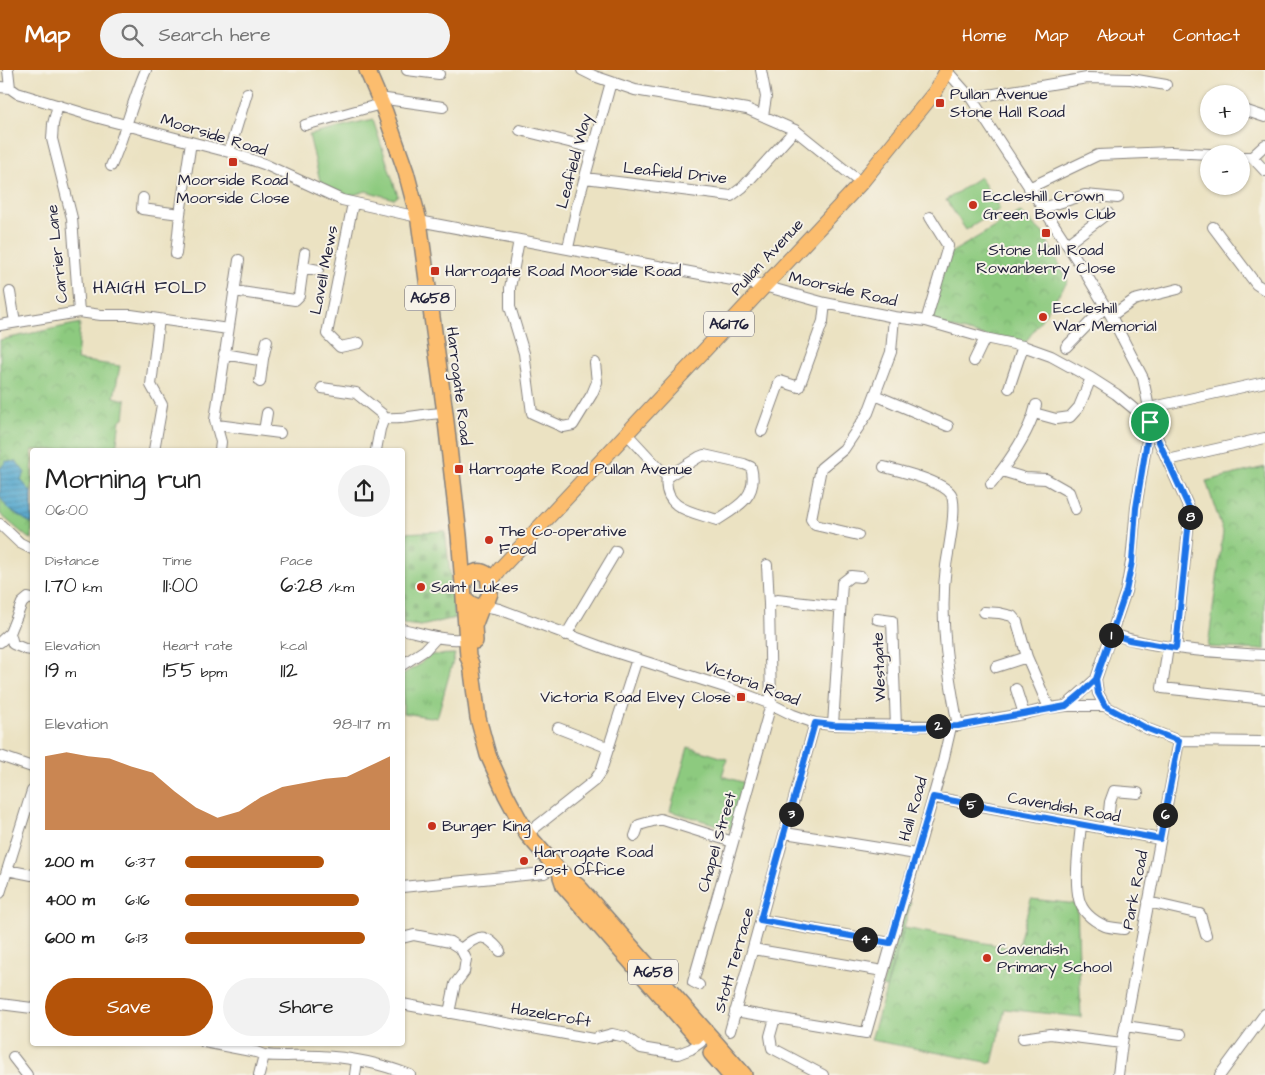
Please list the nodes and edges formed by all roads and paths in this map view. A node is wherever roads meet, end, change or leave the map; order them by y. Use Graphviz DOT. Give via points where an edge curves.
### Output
graph roads {
  1 [pos="8,70"];
  2 [pos="146,70"];
  3 [pos="366,70"];
  4 [pos="407,70"];
  5 [pos="582,70"];
  6 [pos="761,70"];
  7 [pos="947,70"];
  8 [pos="440,74"];
  9 [pos="611,82"];
  10 [pos="1166,85"];
  11 [pos="5,88"];
  12 [pos="247,93"];
  13 [pos="971,98"];
  14 [pos="380,101"];
  15 [pos="58,105"];
  16 [pos="442,107"];
  17 [pos="1250,112"];
  18 [pos="763,116"];
  19 [pos="1265,117"];
  20 [pos="126,125"];
  21 [pos="306,125"];
  22 [pos="520,130"];
  23 [pos="795,130"];
  24 [pos="191,142"];
  25 [pos="1265,144"];
  26 [pos="593,148"];
  27 [pos="229,152"];
  28 [pos="1200,154"];
  29 [pos="1250,155"];
  30 [pos="1250,159"];
  31 [pos="112,166"];
  32 [pos="1265,171"];
  33 [pos="585,178"];
  34 [pos="860,182"];
  35 [pos="1029,188"];
  36 [pos="143,198"];
  37 [pos="1118,198"];
  38 [pos="353,203"];
  39 [pos="1042,208"];
  40 [pos="1108,213"];
  41 [pos="180,214"];
  42 [pos="930,217"];
  43 [pos="419,219"];
  44 [pos="1213,227"];
  45 [pos="519,240"];
  46 [pos="1067,244"];
  47 [pos="568,248"];
  48 [pos="305,253"];
  49 [pos="176,254"];
  50 [pos="239,260"];
  51 [pos="303,268"];
  52 [pos="318,270"];
  53 [pos="764,286"];
  54 [pos="1178,289"];
  55 [pos="1265,290"];
  56 [pos="234,291"];
  57 [pos="10,292"];
  58 [pos="825,303"];
  59 [pos="1106,306"];
  60 [pos="78,312"];
  61 [pos="1111,316"];
  62 [pos="894,317"];
  63 [pos="160,319"];
  64 [pos="926,321"];
  65 [pos="14,322"];
  66 [pos="0,325"];
  67 [pos="228,329"];
  68 [pos="985,338"];
  69 [pos="268,341"];
  70 [pos="359,343"];
  71 [pos="1023,346"];
  72 [pos="1066,347"];
  73 [pos="224,354"];
  74 [pos="263,359"];
  75 [pos="974,361"];
  76 [pos="595,364"];
  77 [pos="1091,378"];
  78 [pos="260,382"];
  79 [pos="1265,382"];
  80 [pos="322,388"];
  81 [pos="1009,388"];
  82 [pos="875,395"];
  83 [pos="1149,408"];
  84 [pos="267,413"];
  85 [pos="445,414"];
  86 [pos="384,418"];
  87 [pos="1150,422"];
  88 [pos="217,425"];
  89 [pos="948,426"];
  90 [pos="264,431"];
  91 [pos="762,431"];
  92 [pos="280,433"];
  93 [pos="627,434"];
  94 [pos="1265,438"];
  95 [pos="154,448"];
  96 [pos="220,448"];
  97 [pos="376,448"];
  98 [pos="1168,460"];
  99 [pos="884,468"];
  100 [pos="1002,471"];
  101 [pos="667,477"];
  102 [pos="991,484"];
  103 [pos="1075,509"];
  104 [pos="0,524"];
  105 [pos="459,535"];
  106 [pos="858,535"];
  107 [pos="30,548"];
  108 [pos="616,551"];
  109 [pos="767,565"];
  110 [pos="861,577"];
  111 [pos="487,587"];
  112 [pos="463,591"];
  113 [pos="30,598"];
  114 [pos="769,604"];
  115 [pos="840,607"];
  116 [pos="984,612"];
  117 [pos="877,619"];
  118 [pos="405,630"];
  119 [pos="10,633"];
  120 [pos="469,633"];
  121 [pos="1112,634"];
  122 [pos="566,635"];
  123 [pos="441,637"];
  124 [pos="0,642"];
  125 [pos="1172,648"];
  126 [pos="30,650"];
  127 [pos="1265,655"];
  128 [pos="1027,657"];
  129 [pos="637,659"];
  130 [pos="405,663"];
  131 [pos="996,667"];
  132 [pos="1096,679"];
  133 [pos="1016,689"];
  134 [pos="1265,699"];
  135 [pos="771,704"];
  136 [pos="1066,706"];
  137 [pos="1105,706"];
  138 [pos="1049,708"];
  139 [pos="1024,714"];
  140 [pos="815,723"];
  141 [pos="833,725"];
  142 [pos="954,726"];
  143 [pos="896,727"];
  144 [pos="558,728"];
  145 [pos="1179,741"];
  146 [pos="1265,742"];
  147 [pos="609,748"];
  148 [pos="0,756"];
  149 [pos="30,766"];
  150 [pos="1138,793"];
  151 [pos="933,797"];
  152 [pos="30,801"];
  153 [pos="1080,825"];
  154 [pos="1106,830"];
  155 [pos="785,833"];
  156 [pos="526,834"];
  157 [pos="635,836"];
  158 [pos="1160,839"];
  159 [pos="733,842"];
  160 [pos="916,854"];
  161 [pos="7,870"];
  162 [pos="557,870"];
  163 [pos="30,875"];
  164 [pos="405,887"];
  165 [pos="0,893"];
  166 [pos="1148,902"];
  167 [pos="760,920"];
  168 [pos="1124,929"];
  169 [pos="1206,935"];
  170 [pos="405,937"];
  171 [pos="890,943"];
  172 [pos="461,949"];
  173 [pos="753,949"];
  174 [pos="500,951"];
  175 [pos="883,971"];
  176 [pos="698,985"];
  177 [pos="0,1004"];
  178 [pos="405,1005"];
  179 [pos="30,1008"];
  180 [pos="736,1011"];
  181 [pos="449,1013"];
  182 [pos="1265,1014"];
  183 [pos="775,1018"];
  184 [pos="1125,1026"];
  185 [pos="730,1030"];
  186 [pos="1181,1034"];
  187 [pos="1023,1038"];
  188 [pos="701,1042"];
  189 [pos="1122,1043"];
  190 [pos="225,1046"];
  191 [pos="264,1055"];
  192 [pos="13,1057"];
  193 [pos="357,1061"];
  194 [pos="27,1075"];
  195 [pos="259,1075"];
  196 [pos="354,1075"];
  197 [pos="410,1075"];
  198 [pos="730,1075"];
  199 [pos="744,1075"];
  200 [pos="823,1075"];
  201 [pos="1118,1075"];
  202 [pos="1220,1075"];
  1 -- 11 [label="street"];
  2 -- 20 [label="street"];
  3 -- 14 [label="highway, Harrogate Road / A658"];
  4 -- 8 [label="street"];
  5 -- 9 [label="street"];
  6 -- 18 [label="street" via="766,97"];
  7 -- 13 [label="street"];
  7 -- 34 [label="main road, Pullan Avenue / A6176" via="935,92"];
  9 -- 18 [label="street" via="635,90 747,109"];
  9 -- 26 [label="street, Leafield Way"];
  10 -- 13 [label="street" via="1130,78 1087,78"];
  11 -- 15 [label="street, Moorside Road"];
  12 -- 27 [label="street"];
  13 -- 35 [label="street"];
  14 -- 16 [label="street"];
  14 -- 21 [label="street"];
  14 -- 43 [label="highway, Harrogate Road / A658"];
  15 -- 20 [label="street, Moorside Road"];
  15 -- 60 [label="street, Carrier Lane" via="52,140 72,218"];
  17 -- 19 [label="street"];
  18 -- 23 [label="street"];
  20 -- 24 [label="street, Moorside Road"];
  20 -- 31 [label="street"];
  22 -- 26 [label="street"];
  23 -- 33 [label="street, Leafield Drive" via="730,196"];
  23 -- 34 [label="street"];
  24 -- 27 [label="street, Moorside Road"];
  24 -- 41 [label="street"];
  25 -- 29 [label="street"];
  26 -- 33 [label="street, Leafield Way"];
  27 -- 38 [label="street, Moorside Road"];
  28 -- 35 [label="street" via="1098,155"];
  30 -- 32 [label="street"];
  33 -- 47 [label="street, Leafield Way"];
  34 -- 53 [label="main road, Pullan Avenue / A6176"];
  35 -- 39 [label="street"];
  36 -- 41 [label="street" via="142,210"];
  37 -- 39 [label="street" via="1085,195"];
  38 -- 43 [label="street, Moorside Road"];
  38 -- 70 [label="street, Lavell Mews" via="327,334 340,347"];
  39 -- 46 [label="street"];
  40 -- 46 [label="street"];
  41 -- 49 [label="street"];
  42 -- 64 [label="street" via="948,246"];
  43 -- 45 [label="street, Moorside Road"];
  43 -- 85 [label="highway, Harrogate Road / A658"];
  44 -- 55 [label="street" via="1256,284"];
  45 -- 47 [label="street, Moorside Road"];
  45 -- 76 [label="street" via="510,288 510,308 524,353 532,413 563,427 572,425 597,382"];
  46 -- 59 [label="street"];
  47 -- 53 [label="street, Moorside Road"];
  48 -- 51 [label="street"];
  50 -- 56 [label="street"];
  51 -- 52 [label="street"];
  51 -- 56 [label="street" via="299,296 295,300"];
  53 -- 58 [label="street, Moorside Road"];
  53 -- 93 [label="main road, Pullan Avenue / A6176"];
  54 -- 61 [label="street" via="1134,300"];
  56 -- 67 [label="street"];
  57 -- 65 [label="street"];
  58 -- 62 [label="street, Moorside Road"];
  58 -- 91 [label="street" via="799,387 780,381"];
  59 -- 61 [label="street"];
  59 -- 72 [label="street"];
  60 -- 63 [label="street"];
  60 -- 65 [label="street"];
  61 -- 83 [label="street" via="1143,378"];
  62 -- 64 [label="street, Moorside Road"];
  62 -- 82 [label="street" via="891,352"];
  63 -- 67 [label="street"];
  63 -- 95 [label="street" via="151,384 162,405"];
  64 -- 68 [label="street, Moorside Road"];
  65 -- 66 [label="street"];
  67 -- 73 [label="street"];
  68 -- 71 [label="street, Moorside Road"];
  68 -- 75 [label="street"];
  69 -- 74 [label="street"];
  71 -- 77 [label="street, Moorside Road" via="1051,356"];
  71 -- 81 [label="street"];
  73 -- 74 [label="street"];
  73 -- 88 [label="street"];
  74 -- 78 [label="street"];
  77 -- 87 [label="street, Moorside Road"];
  77 -- 100 [label="street" via="1079,407 1070,417 1056,419 1035,409 1028,428"];
  79 -- 83 [label="street"];
  80 -- 86 [label="street" via="356,393"];
  82 -- 89 [label="street"];
  82 -- 106 [label="street" via="868,414 844,449 821,468 811,519 815,525"];
  83 -- 87 [label="street"];
  84 -- 90 [label="street"];
  85 -- 86 [label="street" via="400,420"];
  85 -- 105 [label="highway, Harrogate Road / A658"];
  86 -- 97 [label="street"];
  87 -- 98 [label="street"];
  87 -- 121 [label="street" via="1136,508 1132,562"];
  88 -- 90 [label="street"];
  88 -- 96 [label="street"];
  90 -- 92 [label="street"];
  93 -- 101 [label="street"];
  93 -- 111 [label="main road, Pullan Avenue / A6176"];
  94 -- 98 [label="street"];
  98 -- 125 [label="street" via="1190,510"];
  99 -- 142 [label="street" via="910,473 943,488 953,500 944,608 946,662"];
  100 -- 102 [label="street"];
  100 -- 103 [label="street" via="1025,478 1046,479 1069,492"];
  101 -- 101 [label="street" via="670,499 680,507 717,520 745,501 753,476 751,467 704,455"];
  104 -- 107 [label="street"];
  105 -- 111 [label="highway, A658" via="467,557"];
  105 -- 112 [label="highway, A658"];
  108 -- 122 [label="street"];
  109 -- 114 [label="street, Chapel Street"];
  110 -- 115 [label="street" via="851,576 842,582"];
  111 -- 112 [label="highway" via="471,604"];
  111 -- 112 [label="highway" via="472,573"];
  111 -- 120 [label="highway, A658" via="474,629"];
  111 -- 122 [label="street, Victoria Road" via="499,609"];
  112 -- 120 [label="highway, A658"];
  113 -- 119 [label="street" via="22,603"];
  114 -- 115 [label="street" via="777,600"];
  114 -- 135 [label="street, Chapel Street"];
  115 -- 141 [label="street"];
  116 -- 128 [label="street" via="1012,616 1017,622"];
  117 -- 143 [label="street, Westgate" via="892,621"];
  118 -- 123 [label="street"];
  119 -- 124 [label="street"];
  119 -- 126 [label="street" via="13,644"];
  120 -- 123 [label="street"];
  120 -- 156 [label="highway, A658" via="476,654 471,664 478,718 488,755"];
  121 -- 125 [label="street"];
  121 -- 132 [label="street"];
  122 -- 129 [label="street, Victoria Road"];
  123 -- 130 [label="street"];
  125 -- 127 [label="street"];
  125 -- 134 [label="street" via="1162,688"];
  128 -- 131 [label="street"];
  128 -- 138 [label="street"];
  129 -- 135 [label="street, Victoria Road"];
  129 -- 147 [label="street"];
  132 -- 136 [label="street"];
  132 -- 137 [label="street" via="1098,693"];
  133 -- 139 [label="street"];
  135 -- 140 [label="street, Victoria Road"];
  135 -- 159 [label="street, Chapel Street"];
  136 -- 137 [label="street, Victoria Road"];
  136 -- 138 [label="street, Victoria Road"];
  137 -- 145 [label="street, Victoria Road"];
  138 -- 139 [label="street, Victoria Road"];
  139 -- 142 [label="street, Victoria Road"];
  140 -- 141 [label="street, Victoria Road"];
  140 -- 155 [label="street, Stott Terrace"];
  141 -- 143 [label="street, Victoria Road"];
  142 -- 143 [label="street, Victoria Road"];
  142 -- 151 [label="street, Hall Road"];
  144 -- 147 [label="street"];
  145 -- 146 [label="street, Victoria Road"];
  145 -- 158 [label="street, Park Road"];
  147 -- 156 [label="street" via="602,772 594,781"];
  148 -- 149 [label="street"];
  150 -- 154 [label="street" via="1114,791"];
  151 -- 153 [label="street, Cavendish Road"];
  151 -- 160 [label="street, Hall Road"];
  152 -- 161 [label="street"];
  153 -- 154 [label="street, Cavendish Road"];
  153 -- 168 [label="street" via="1079,899 1085,912 1094,920 1107,927"];
  154 -- 158 [label="street, Cavendish Road"];
  155 -- 160 [label="street"];
  155 -- 167 [label="street, Stott Terrace"];
  156 -- 162 [label="highway, A658"];
  157 -- 159 [label="street" via="639,824 660,819"];
  158 -- 166 [label="street, Park Road"];
  159 -- 176 [label="street, Chapel Street" via="693,982"];
  160 -- 171 [label="street, Hall Road"];
  161 -- 163 [label="street"];
  161 -- 165 [label="street"];
  162 -- 164 [label="street"];
  162 -- 188 [label="highway, A658" via="564,886"];
  162 -- 199 [label="highway, A658" via="578,886"];
  166 -- 169 [label="street" via="1200,914"];
  166 -- 184 [label="street, Park Road"];
  167 -- 171 [label="street"];
  167 -- 173 [label="street, Stott Terrace"];
  170 -- 172 [label="street" via="414,935 450,942"];
  171 -- 175 [label="street, Hall Road"];
  172 -- 174 [label="street" via="480,937 493,942"];
  172 -- 181 [label="street" via="466,959 464,972 454,984"];
  173 -- 175 [label="street"];
  173 -- 180 [label="street, Stott Terrace"];
  175 -- 183 [label="street, Hall Road" via="866,1033"];
  177 -- 179 [label="street"];
  178 -- 181 [label="street, Hazelcroft"];
  180 -- 183 [label="street, Hall Road"];
  180 -- 185 [label="street, Stott Terrace"];
  181 -- 188 [label="street, Hazelcroft" via="593,1039 612,1034 626,1037 641,1048 660,1052 678,1054"];
  182 -- 202 [label="street"];
  183 -- 200 [label="street" via="770,1036 772,1048"];
  184 -- 186 [label="street"];
  184 -- 189 [label="street, Park Road"];
  187 -- 189 [label="street" via="1050,1034"];
  188 -- 198 [label="highway, A658"];
  189 -- 201 [label="street, Park Road"];
  190 -- 191 [label="street"];
  191 -- 193 [label="street" via="319,1056"];
  191 -- 195 [label="street"];
  192 -- 194 [label="street"];
  193 -- 196 [label="street"];
  193 -- 197 [label="street"];
}
